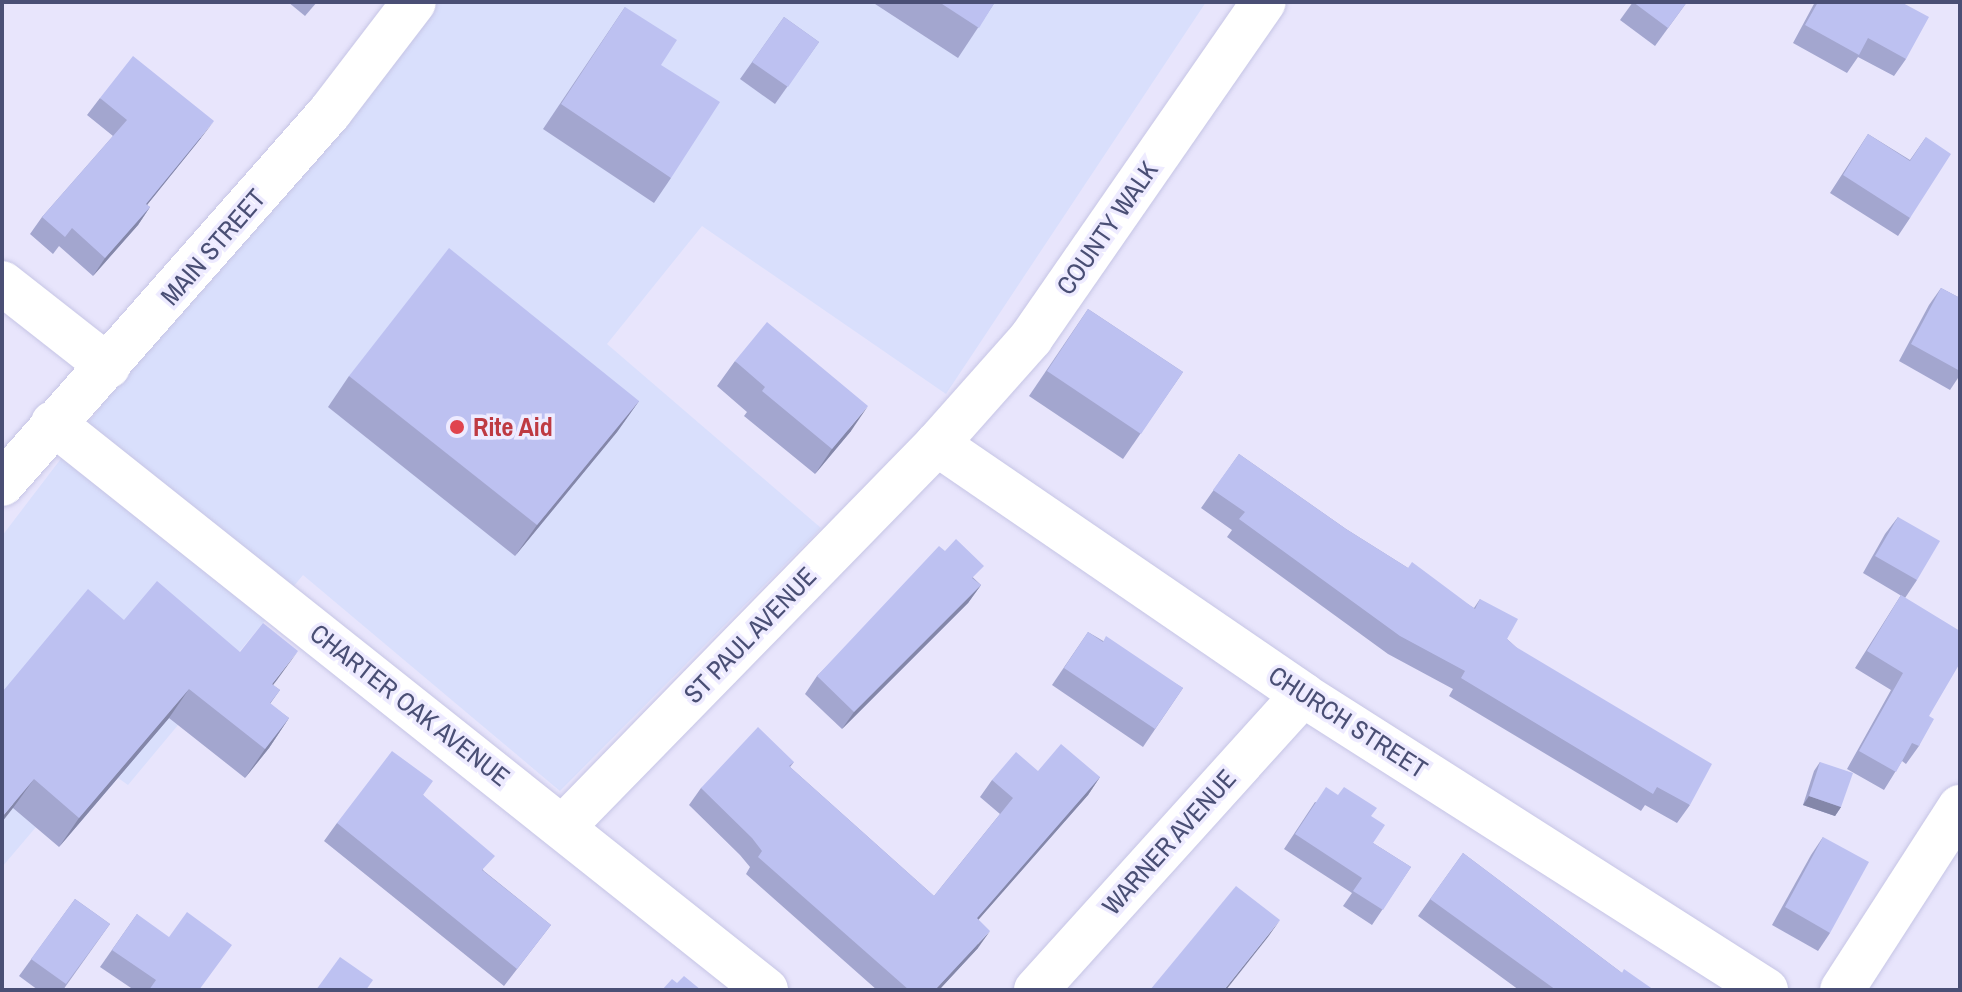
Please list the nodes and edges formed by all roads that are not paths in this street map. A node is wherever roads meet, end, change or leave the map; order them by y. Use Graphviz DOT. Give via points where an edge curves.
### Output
graph roads {
  1 [pos="414,2"];
  2 [pos="1264,2"];
  3 [pos="2,283"];
  4 [pos="108,366"];
  5 [pos="53,423"];
  6 [pos="937,444"];
  7 [pos="2,484"];
  8 [pos="1303,695"];
  9 [pos="1960,807"];
  10 [pos="564,826"];
  11 [pos="766,990"];
  12 [pos="1036,990"];
  13 [pos="1766,990"];
  14 [pos="1842,990"];
  1 -- 4 [label="street, MAIN STREET" via="330,112"];
  2 -- 6 [label="street, COUNTY WALK" via="1031,338"];
  3 -- 4 [label="street"];
  4 -- 5 [label="street, MAIN STREET"];
  5 -- 7 [label="street, MAIN STREET"];
  5 -- 10 [label="street, CHARTER OAK AVENUE"];
  6 -- 8 [label="street, CHURCH STREET"];
  6 -- 10 [label="street, ST PAUL AVENUE"];
  8 -- 12 [label="street, WARNER AVENUE"];
  8 -- 13 [label="street, CHURCH STREET"];
  9 -- 14 [label="street"];
  10 -- 11 [label="street, CHARTER OAK AVENUE"];
}
